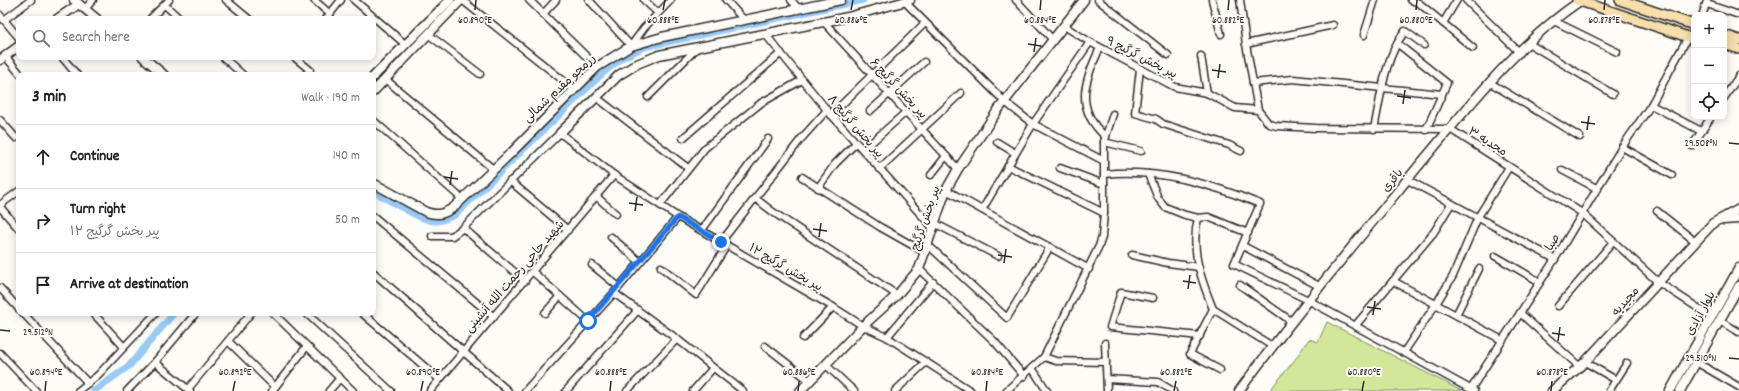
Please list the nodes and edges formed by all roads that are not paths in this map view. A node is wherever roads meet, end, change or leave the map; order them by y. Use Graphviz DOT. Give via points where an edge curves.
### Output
graph roads {
  1 [pos="31,0"];
  2 [pos="93,0"];
  3 [pos="226,0"];
  4 [pos="238,0"];
  5 [pos="314,0"];
  6 [pos="341,0"];
  7 [pos="354,0"];
  8 [pos="450,0"];
  9 [pos="462,0"];
  10 [pos="529,0"];
  11 [pos="556,0"];
  12 [pos="589,0"];
  13 [pos="644,0"];
  14 [pos="671,0"];
  15 [pos="726,0"];
  16 [pos="791,0"];
  17 [pos="840,0"];
  18 [pos="1016,0"];
  19 [pos="1084,0"];
  20 [pos="1098,0"];
  21 [pos="1212,0"];
  22 [pos="1240,0"];
  23 [pos="1375,0"];
  24 [pos="1411,0"];
  25 [pos="1457,0"];
  26 [pos="1466,0"];
  27 [pos="1620,0"];
  28 [pos="907,1"];
  29 [pos="1578,1"];
  30 [pos="167,2"];
  31 [pos="1707,2"];
  32 [pos="79,4"];
  33 [pos="233,6"];
  34 [pos="799,9"];
  35 [pos="1703,12"];
  36 [pos="658,13"];
  37 [pos="543,14"];
  38 [pos="61,16"];
  39 [pos="93,16"];
  40 [pos="153,16"];
  41 [pos="178,16"];
  42 [pos="245,16"];
  43 [pos="327,16"];
  44 [pos="329,16"];
  45 [pos="373,16"];
  46 [pos="1739,16"];
  47 [pos="2,17"];
  48 [pos="376,19"];
  49 [pos="744,20"];
  50 [pos="1554,21"];
  51 [pos="824,22"];
  52 [pos="925,23"];
  53 [pos="1443,23"];
  54 [pos="1691,24"];
  55 [pos="1333,25"];
  56 [pos="1064,26"];
  57 [pos="16,34"];
  58 [pos="428,34"];
  59 [pos="1221,34"];
  60 [pos="766,35"];
  61 [pos="1364,35"];
  62 [pos="1727,36"];
  63 [pos="1691,38"];
  64 [pos="1054,40"];
  65 [pos="1739,40"];
  66 [pos="1727,41"];
  67 [pos="1090,42"];
  68 [pos="1528,43"];
  69 [pos="405,44"];
  70 [pos="1246,44"];
  71 [pos="1398,44"];
  72 [pos="1739,44"];
  73 [pos="1424,45"];
  74 [pos="1727,45"];
  75 [pos="631,46"];
  76 [pos="16,48"];
  77 [pos="697,48"];
  78 [pos="1100,48"];
  79 [pos="1473,48"];
  80 [pos="1739,49"];
  81 [pos="1727,50"];
  82 [pos="1617,52"];
  83 [pos="781,53"];
  84 [pos="1520,53"];
  85 [pos="1739,54"];
  86 [pos="1168,55"];
  87 [pos="1201,56"];
  88 [pos="3,58"];
  89 [pos="64,60"];
  90 [pos="146,60"];
  91 [pos="226,60"];
  92 [pos="297,60"];
  93 [pos="924,62"];
  94 [pos="597,67"];
  95 [pos="1140,69"];
  96 [pos="18,72"];
  97 [pos="74,72"];
  98 [pos="160,72"];
  99 [pos="240,72"];
  100 [pos="306,72"];
  101 [pos="376,74"];
  102 [pos="480,74"];
  103 [pos="872,76"];
  104 [pos="1739,76"];
  105 [pos="385,79"];
  106 [pos="802,80"];
  107 [pos="1489,82"];
  108 [pos="1253,83"];
  109 [pos="376,89"];
  110 [pos="574,89"];
  111 [pos="1382,89"];
  112 [pos="961,93"];
  113 [pos="1207,93"];
  114 [pos="889,94"];
  115 [pos="1442,94"];
  116 [pos="1613,94"];
  117 [pos="1727,94"];
  118 [pos="596,96"];
  119 [pos="648,97"];
  120 [pos="1005,102"];
  121 [pos="1651,105"];
  122 [pos="826,110"];
  123 [pos="1258,110"];
  124 [pos="870,111"];
  125 [pos="906,112"];
  126 [pos="1113,114"];
  127 [pos="831,115"];
  128 [pos="0,120"];
  129 [pos="1709,120"];
  130 [pos="376,123"];
  131 [pos="1033,124"];
  132 [pos="921,128"];
  133 [pos="1374,128"];
  134 [pos="1426,130"];
  135 [pos="1450,130"];
  136 [pos="1702,131"];
  137 [pos="560,133"];
  138 [pos="1580,137"];
  139 [pos="16,138"];
  140 [pos="683,138"];
  141 [pos="768,139"];
  142 [pos="1105,139"];
  143 [pos="997,142"];
  144 [pos="856,143"];
  145 [pos="1692,146"];
  146 [pos="1622,147"];
  147 [pos="863,150"];
  148 [pos="1241,150"];
  149 [pos="1141,151"];
  150 [pos="1015,153"];
  151 [pos="946,156"];
  152 [pos="1104,161"];
  153 [pos="1008,166"];
  154 [pos="1509,167"];
  155 [pos="688,168"];
  156 [pos="1060,168"];
  157 [pos="879,169"];
  158 [pos="958,169"];
  159 [pos="493,170"];
  160 [pos="1562,170"];
  161 [pos="931,174"];
  162 [pos="1104,174"];
  163 [pos="1148,174"];
  164 [pos="614,175"];
  165 [pos="1672,175"];
  166 [pos="802,177"];
  167 [pos="1408,180"];
  168 [pos="510,181"];
  169 [pos="376,184"];
  170 [pos="1104,184"];
  171 [pos="818,188"];
  172 [pos="1598,189"];
  173 [pos="946,190"];
  174 [pos="16,193"];
  175 [pos="597,197"];
  176 [pos="755,198"];
  177 [pos="462,199"];
  178 [pos="1451,204"];
  179 [pos="660,205"];
  180 [pos="0,206"];
  181 [pos="982,210"];
  182 [pos="1739,210"];
  183 [pos="1657,212"];
  184 [pos="1104,213"];
  185 [pos="1582,213"];
  186 [pos="616,214"];
  187 [pos="678,217"];
  188 [pos="1478,217"];
  189 [pos="1198,218"];
  190 [pos="376,219"];
  191 [pos="1737,220"];
  192 [pos="1713,224"];
  193 [pos="16,225"];
  194 [pos="933,226"];
  195 [pos="463,228"];
  196 [pos="568,230"];
  197 [pos="702,230"];
  198 [pos="1248,233"];
  199 [pos="432,236"];
  200 [pos="611,237"];
  201 [pos="721,242"];
  202 [pos="1613,242"];
  203 [pos="1696,242"];
  204 [pos="727,245"];
  205 [pos="1243,246"];
  206 [pos="1050,247"];
  207 [pos="927,249"];
  208 [pos="1132,255"];
  209 [pos="998,256"];
  210 [pos="1495,256"];
  211 [pos="1554,259"];
  212 [pos="640,262"];
  213 [pos="592,265"];
  214 [pos="661,267"];
  215 [pos="1200,267"];
  216 [pos="1739,268"];
  217 [pos="919,269"];
  218 [pos="1089,269"];
  219 [pos="1479,269"];
  220 [pos="533,272"];
  221 [pos="376,275"];
  222 [pos="524,281"];
  223 [pos="1393,281"];
  224 [pos="932,282"];
  225 [pos="1540,282"];
  226 [pos="1658,282"];
  227 [pos="1240,285"];
  228 [pos="1319,286"];
  229 [pos="1739,286"];
  230 [pos="619,287"];
  231 [pos="0,288"];
  232 [pos="614,293"];
  233 [pos="897,295"];
  234 [pos="560,296"];
  235 [pos="1153,298"];
  236 [pos="1308,300"];
  237 [pos="1436,304"];
  238 [pos="16,306"];
  239 [pos="833,306"];
  240 [pos="1558,306"];
  241 [pos="1213,309"];
  242 [pos="638,310"];
  243 [pos="545,313"];
  244 [pos="1520,313"];
  245 [pos="1456,315"];
  246 [pos="26,316"];
  247 [pos="97,316"];
  248 [pos="153,316"];
  249 [pos="193,316"];
  250 [pos="249,316"];
  251 [pos="276,316"];
  252 [pos="309,316"];
  253 [pos="366,316"];
  254 [pos="494,317"];
  255 [pos="1712,317"];
  256 [pos="1291,320"];
  257 [pos="1720,320"];
  258 [pos="588,321"];
  259 [pos="863,326"];
  260 [pos="1355,326"];
  261 [pos="1739,332"];
  262 [pos="1200,336"];
  263 [pos="804,338"];
  264 [pos="887,338"];
  265 [pos="677,339"];
  266 [pos="1502,340"];
  267 [pos="228,341"];
  268 [pos="1105,344"];
  269 [pos="307,346"];
  270 [pos="765,346"];
  271 [pos="1272,346"];
  272 [pos="124,347"];
  273 [pos="463,352"];
  274 [pos="1404,352"];
  275 [pos="0,353"];
  276 [pos="1044,357"];
  277 [pos="155,362"];
  278 [pos="926,362"];
  279 [pos="1106,362"];
  280 [pos="1696,362"];
  281 [pos="1627,363"];
  282 [pos="1583,364"];
  283 [pos="826,365"];
  284 [pos="713,368"];
  285 [pos="1032,368"];
  286 [pos="1220,370"];
  287 [pos="1024,376"];
  288 [pos="340,378"];
  289 [pos="439,379"];
  290 [pos="1107,379"];
  291 [pos="1616,380"];
  292 [pos="810,381"];
  293 [pos="88,383"];
  294 [pos="1739,387"];
  295 [pos="274,389"];
  296 [pos="189,390"];
  297 [pos="852,390"];
  298 [pos="1473,390"];
  299 [pos="36,391"];
  300 [pos="78,391"];
  301 [pos="127,391"];
  302 [pos="329,391"];
  303 [pos="353,391"];
  304 [pos="391,391"];
  305 [pos="430,391"];
  306 [pos="508,391"];
  307 [pos="525,391"];
  308 [pos="566,391"];
  309 [pos="626,391"];
  310 [pos="693,391"];
  311 [pos="743,391"];
  312 [pos="800,391"];
  313 [pos="895,391"];
  314 [pos="971,391"];
  315 [pos="1006,391"];
  316 [pos="1048,391"];
  317 [pos="1107,391"];
  318 [pos="1173,391"];
  319 [pos="1239,391"];
  320 [pos="1552,391"];
  321 [pos="1609,391"];
  322 [pos="1670,391"];
  323 [pos="1680,391"];
  1 -- 47 [label="street"];
  2 -- 32 [label="street"];
  3 -- 33 [label="street"];
  4 -- 33 [label="street"];
  5 -- 43 [label="street"];
  6 -- 44 [label="street"];
  7 -- 45 [label="street"];
  8 -- 69 [label="street"];
  9 -- 58 [label="street"];
  9 -- 110 [label="street"];
  10 -- 37 [label="street"];
  11 -- 37 [label="street"];
  12 -- 75 [label="street"];
  13 -- 36 [label="street"];
  14 -- 36 [label="street"];
  15 -- 49 [label="street"];
  16 -- 34 [label="street"];
  17 -- 34 [label="street, رزمجو مقدم شمالی"];
  18 -- 64 [label="street"];
  19 -- 56 [label="street, پیر بخش گرگیج"];
  20 -- 86 [label="street"];
  21 -- 59 [label="street"];
  22 -- 70 [label="street"];
  23 -- 61 [label="street"];
  24 -- 53 [label="street" via="1419,3"];
  25 -- 53 [label="street"];
  26 -- 84 [label="street"];
  27 -- 54 [label="main road"];
  28 -- 51 [label="street"];
  28 -- 52 [label="street"];
  29 -- 50 [label="street, باقری"];
  29 -- 63 [label="main road"];
  30 -- 40 [label="street"];
  30 -- 41 [label="street"];
  31 -- 35 [label="street"];
  31 -- 46 [label="street"];
  32 -- 38 [label="street"];
  32 -- 39 [label="street"];
  33 -- 42 [label="street"];
  34 -- 49 [label="street, رزمجو مقدم شمالی"];
  36 -- 75 [label="street"];
  37 -- 94 [label="street"];
  47 -- 57 [label="street"];
  48 -- 69 [label="street"];
  49 -- 75 [label="street, رزمجو مقدم شمالی"];
  50 -- 68 [label="street, باقری"];
  50 -- 82 [label="street"];
  51 -- 60 [label="street"];
  51 -- 103 [label="street, پیر بخش گرگیج ۶"];
  52 -- 103 [label="street"];
  52 -- 120 [label="street"];
  53 -- 79 [label="street"];
  55 -- 70 [label="street"];
  56 -- 64 [label="street, پیر بخش گرگیج"];
  56 -- 67 [label="street, پیر بخش گرگیج ۹"];
  58 -- 102 [label="street"];
  58 -- 105 [label="street"];
  60 -- 77 [label="street"];
  60 -- 83 [label="street, پیر بخش گرگیج ۸"];
  62 -- 65 [label="main road"];
  63 -- 121 [label="street, صبا"];
  64 -- 120 [label="street, پیر بخش گرگیج"];
  66 -- 72 [label="main road"];
  67 -- 78 [label="street, پیر بخش گرگیج ۹"];
  67 -- 131 [label="street"];
  68 -- 84 [label="street, باقری"];
  68 -- 116 [label="street"];
  69 -- 101 [label="street"];
  70 -- 108 [label="street"];
  71 -- 73 [label="street" via="1405,31"];
  71 -- 111 [label="street" via="1387,66"];
  71 -- 115 [label="street" via="1446,83"];
  74 -- 80 [label="main road"];
  75 -- 94 [label="street, رزمجو مقدم شمالی"];
  76 -- 88 [label="street"];
  77 -- 118 [label="street" via="659,55 637,64 619,75"];
  77 -- 119 [label="street"];
  78 -- 95 [label="street, پیر بخش گرگیج ۹"];
  78 -- 142 [label="street" via="1085,81 1085,102 1090,117"];
  81 -- 85 [label="main road"];
  83 -- 106 [label="street, پیر بخش گرگیج ۸"];
  83 -- 140 [label="street"];
  84 -- 107 [label="street, باقری"];
  87 -- 113 [label="street"];
  88 -- 96 [label="street"];
  89 -- 97 [label="street"];
  90 -- 98 [label="street"];
  91 -- 99 [label="street"];
  92 -- 100 [label="street"];
  93 -- 114 [label="street"];
  94 -- 110 [label="street, رزمجو مقدم شمالی"];
  95 -- 113 [label="street, پیر بخش گرگیج ۹" via="1175,87"];
  95 -- 148 [label="street" via="1135,113"];
  103 -- 114 [label="street, پیر بخش گرگیج ۶"];
  103 -- 127 [label="street"];
  104 -- 117 [label="street"];
  105 -- 109 [label="street"];
  105 -- 159 [label="street"];
  106 -- 122 [label="street, پیر بخش گرگیج ۸"];
  106 -- 155 [label="street" via="761,103 705,148"];
  107 -- 135 [label="street, باقری"];
  107 -- 138 [label="street"];
  108 -- 111 [label="street" via="1294,79"];
  108 -- 123 [label="street"];
  110 -- 159 [label="street, رزمجو مقدم شمالی"];
  111 -- 115 [label="street"];
  111 -- 133 [label="street"];
  112 -- 132 [label="street"];
  113 -- 123 [label="street, پیر بخش گرگیج ۹" via="1235,108"];
  114 -- 124 [label="street"];
  114 -- 125 [label="street, پیر بخش گرگیج ۶"];
  115 -- 134 [label="street"];
  118 -- 137 [label="street"];
  118 -- 155 [label="street"];
  120 -- 131 [label="street"];
  120 -- 158 [label="street, پیر بخش گرگیج"];
  121 -- 136 [label="street"];
  121 -- 146 [label="street, صبا"];
  122 -- 127 [label="street, پیر بخش گرگیج ۸"];
  122 -- 176 [label="street"];
  123 -- 133 [label="street, مجدیه ۳" via="1269,124"];
  125 -- 132 [label="street, پیر بخش گرگیج ۶"];
  125 -- 147 [label="street"];
  126 -- 142 [label="street"];
  127 -- 144 [label="street, پیر بخش گرگیج ۸"];
  128 -- 139 [label="street"];
  129 -- 136 [label="street"];
  130 -- 177 [label="street"];
  131 -- 150 [label="street"];
  131 -- 152 [label="street"];
  132 -- 151 [label="street, پیر بخش گرگیج ۶"];
  132 -- 157 [label="street"];
  133 -- 134 [label="street, مجدیه ۳"];
  134 -- 135 [label="street, مجدیه ۳"];
  135 -- 154 [label="street, مجدیه ۳"];
  135 -- 167 [label="street, باقری"];
  136 -- 145 [label="street"];
  137 -- 164 [label="street, پیر بخش گرگیج ۱۲"];
  137 -- 168 [label="street"];
  141 -- 197 [label="street"];
  142 -- 149 [label="street"];
  142 -- 152 [label="street"];
  143 -- 150 [label="street"];
  144 -- 147 [label="street, پیر بخش گرگیج ۸"];
  144 -- 171 [label="street" via="835,164"];
  146 -- 165 [label="street"];
  146 -- 172 [label="street, صبا"];
  147 -- 157 [label="street, پیر بخش گرگیج ۸"];
  150 -- 153 [label="street"];
  151 -- 158 [label="street, پیر بخش گرگیج ۶"];
  151 -- 161 [label="street"];
  152 -- 162 [label="street"];
  153 -- 181 [label="street"];
  153 -- 184 [label="street"];
  154 -- 185 [label="street, مجدیه ۳"];
  154 -- 188 [label="street"];
  155 -- 179 [label="street"];
  156 -- 170 [label="street"];
  157 -- 194 [label="street, پیر بخش گرگیج ۸"];
  158 -- 173 [label="street, پیر بخش گرگیج"];
  159 -- 177 [label="street, رزمجو مقدم شمالی"];
  160 -- 172 [label="street"];
  162 -- 163 [label="street"];
  162 -- 170 [label="street"];
  163 -- 189 [label="street" via="1164,207"];
  163 -- 198 [label="street" via="1189,180 1260,204"];
  164 -- 175 [label="street, شهید حاجی رحمت الله آنشینی"];
  164 -- 179 [label="street, پیر بخش گرگیج ۱۲"];
  166 -- 171 [label="street"];
  167 -- 178 [label="street"];
  167 -- 228 [label="street, باقری"];
  168 -- 195 [label="street"];
  168 -- 196 [label="street"];
  169 -- 177 [label="street, رزمجو مقدم شمالی" via="434,215 442,214"];
  170 -- 184 [label="street"];
  171 -- 207 [label="street"];
  172 -- 185 [label="street, صبا"];
  173 -- 181 [label="street"];
  173 -- 194 [label="street, پیر بخش گرگیج"];
  174 -- 180 [label="street"];
  175 -- 186 [label="street"];
  175 -- 196 [label="street, شهید حاجی رحمت الله آنشینی"];
  176 -- 201 [label="street"];
  176 -- 233 [label="street"];
  178 -- 188 [label="street"];
  178 -- 223 [label="street" via="1434,232"];
  179 -- 187 [label="street, پیر بخش گرگیج ۱۲"];
  180 -- 193 [label="street"];
  181 -- 206 [label="street"];
  182 -- 192 [label="street"];
  183 -- 203 [label="street"];
  184 -- 218 [label="street" via="1102,237"];
  185 -- 202 [label="street, مجدیه ۳"];
  185 -- 211 [label="street, صبا"];
  187 -- 197 [label="street, پیر بخش گرگیج ۱۲"];
  187 -- 212 [label="street"];
  188 -- 211 [label="street"];
  188 -- 237 [label="street" via="1453,276"];
  189 -- 198 [label="street" via="1208,218"];
  189 -- 215 [label="street" via="1194,248"];
  190 -- 254 [label="street"];
  191 -- 192 [label="street"];
  192 -- 203 [label="street, مجیدیه"];
  194 -- 207 [label="street, پیر بخش گرگیج"];
  194 -- 209 [label="street"];
  195 -- 199 [label="street" via="452,236"];
  195 -- 222 [label="street"];
  196 -- 220 [label="street, شهید حاجی رحمت الله آنشینی"];
  197 -- 201 [label="street, پیر بخش گرگیج ۱۲"];
  198 -- 205 [label="street"];
  200 -- 212 [label="street"];
  201 -- 204 [label="street, پیر بخش گرگیج ۱۲"];
  202 -- 226 [label="street, مجدیه ۳"];
  202 -- 240 [label="street"];
  203 -- 226 [label="street, مجیدیه"];
  204 -- 214 [label="street" via="696,295"];
  204 -- 239 [label="street, پیر بخش گرگیج ۱۲"];
  205 -- 228 [label="street"];
  205 -- 236 [label="street" via="1234,264"];
  206 -- 207 [label="street" via="1007,318"];
  206 -- 218 [label="street"];
  207 -- 217 [label="street, پیر بخش گرگیج"];
  208 -- 215 [label="street"];
  210 -- 225 [label="street"];
  211 -- 225 [label="street, صبا"];
  212 -- 230 [label="street"];
  213 -- 230 [label="street"];
  215 -- 241 [label="street"];
  216 -- 255 [label="street, بلوار آزادی"];
  217 -- 224 [label="street"];
  217 -- 233 [label="street, پیر بخش گرگیج"];
  218 -- 276 [label="street"];
  219 -- 245 [label="street"];
  220 -- 222 [label="street, شهید حاجی رحمت الله آنشینی"];
  220 -- 234 [label="street"];
  221 -- 273 [label="street"];
  222 -- 254 [label="street, شهید حاجی رحمت الله آنشینی"];
  223 -- 237 [label="street"];
  223 -- 260 [label="street"];
  224 -- 264 [label="street"];
  224 -- 287 [label="street" via="995,342"];
  225 -- 244 [label="street, صبا"];
  226 -- 255 [label="street, مجدیه ۳"];
  226 -- 282 [label="street, مجیدیه"];
  227 -- 256 [label="street"];
  228 -- 236 [label="street, باقری"];
  229 -- 257 [label="street"];
  230 -- 232 [label="street"];
  231 -- 238 [label="street"];
  232 -- 242 [label="street"];
  232 -- 258 [label="street"];
  233 -- 259 [label="street, پیر بخش گرگیج"];
  234 -- 243 [label="street"];
  234 -- 258 [label="street"];
  235 -- 262 [label="street" via="1121,292 1110,327"];
  236 -- 256 [label="street, باقری"];
  236 -- 260 [label="street"];
  237 -- 245 [label="street"];
  237 -- 274 [label="street"];
  239 -- 259 [label="street, پیر بخش گرگیج ۱۲"];
  239 -- 263 [label="street"];
  241 -- 262 [label="street"];
  241 -- 271 [label="street"];
  242 -- 265 [label="street"];
  242 -- 308 [label="street"];
  244 -- 266 [label="street, صبا"];
  244 -- 282 [label="street"];
  245 -- 266 [label="street"];
  246 -- 293 [label="street"];
  247 -- 272 [label="street"];
  248 -- 272 [label="street"];
  249 -- 277 [label="street"];
  250 -- 267 [label="street"];
  251 -- 269 [label="street"];
  252 -- 304 [label="street"];
  253 -- 289 [label="street"];
  254 -- 273 [label="street, شهید حاجی رحمت الله آنشینی"];
  255 -- 322 [label="street, بلوار آزادی"];
  256 -- 271 [label="street, باقری"];
  257 -- 261 [label="street"];
  257 -- 280 [label="street"];
  258 -- 307 [label="street"];
  259 -- 264 [label="street, پیر بخش گرگیج ۱۲"];
  259 -- 283 [label="street, پیر بخش گرگیج"];
  260 -- 274 [label="street"];
  262 -- 286 [label="street" via="1190,354"];
  264 -- 278 [label="street, پیر بخش گرگیج ۱۲"];
  265 -- 284 [label="street"];
  265 -- 309 [label="street"];
  266 -- 298 [label="street, صبا"];
  267 -- 295 [label="street"];
  267 -- 296 [label="street"];
  268 -- 279 [label="street"];
  269 -- 288 [label="street"];
  269 -- 295 [label="street"];
  270 -- 292 [label="street"];
  271 -- 319 [label="street, باقری"];
  272 -- 293 [label="street"];
  273 -- 289 [label="street, شهید حاجی رحمت الله آنشینی"];
  273 -- 306 [label="street"];
  274 -- 298 [label="street"];
  275 -- 299 [label="street"];
  276 -- 279 [label="street" via="1056,361"];
  276 -- 285 [label="street"];
  277 -- 296 [label="street"];
  277 -- 301 [label="street"];
  278 -- 313 [label="street"];
  278 -- 314 [label="street, پیر بخش گرگیج ۱۲"];
  279 -- 290 [label="street"];
  280 -- 294 [label="street"];
  280 -- 323 [label="street"];
  281 -- 291 [label="street"];
  282 -- 291 [label="street"];
  282 -- 320 [label="street, مجیدیه"];
  283 -- 292 [label="street, پیر بخش گرگیج"];
  283 -- 297 [label="street"];
  284 -- 310 [label="street"];
  284 -- 311 [label="street"];
  285 -- 287 [label="street"];
  285 -- 316 [label="street"];
  287 -- 315 [label="street"];
  288 -- 302 [label="street"];
  288 -- 303 [label="street"];
  289 -- 305 [label="street, شهید حاجی رحمت الله آنشینی"];
  290 -- 317 [label="street"];
  290 -- 318 [label="street" via="1158,382"];
  291 -- 321 [label="street"];
  292 -- 312 [label="street, پیر بخش گرگیج"];
  293 -- 300 [label="street"];
}
